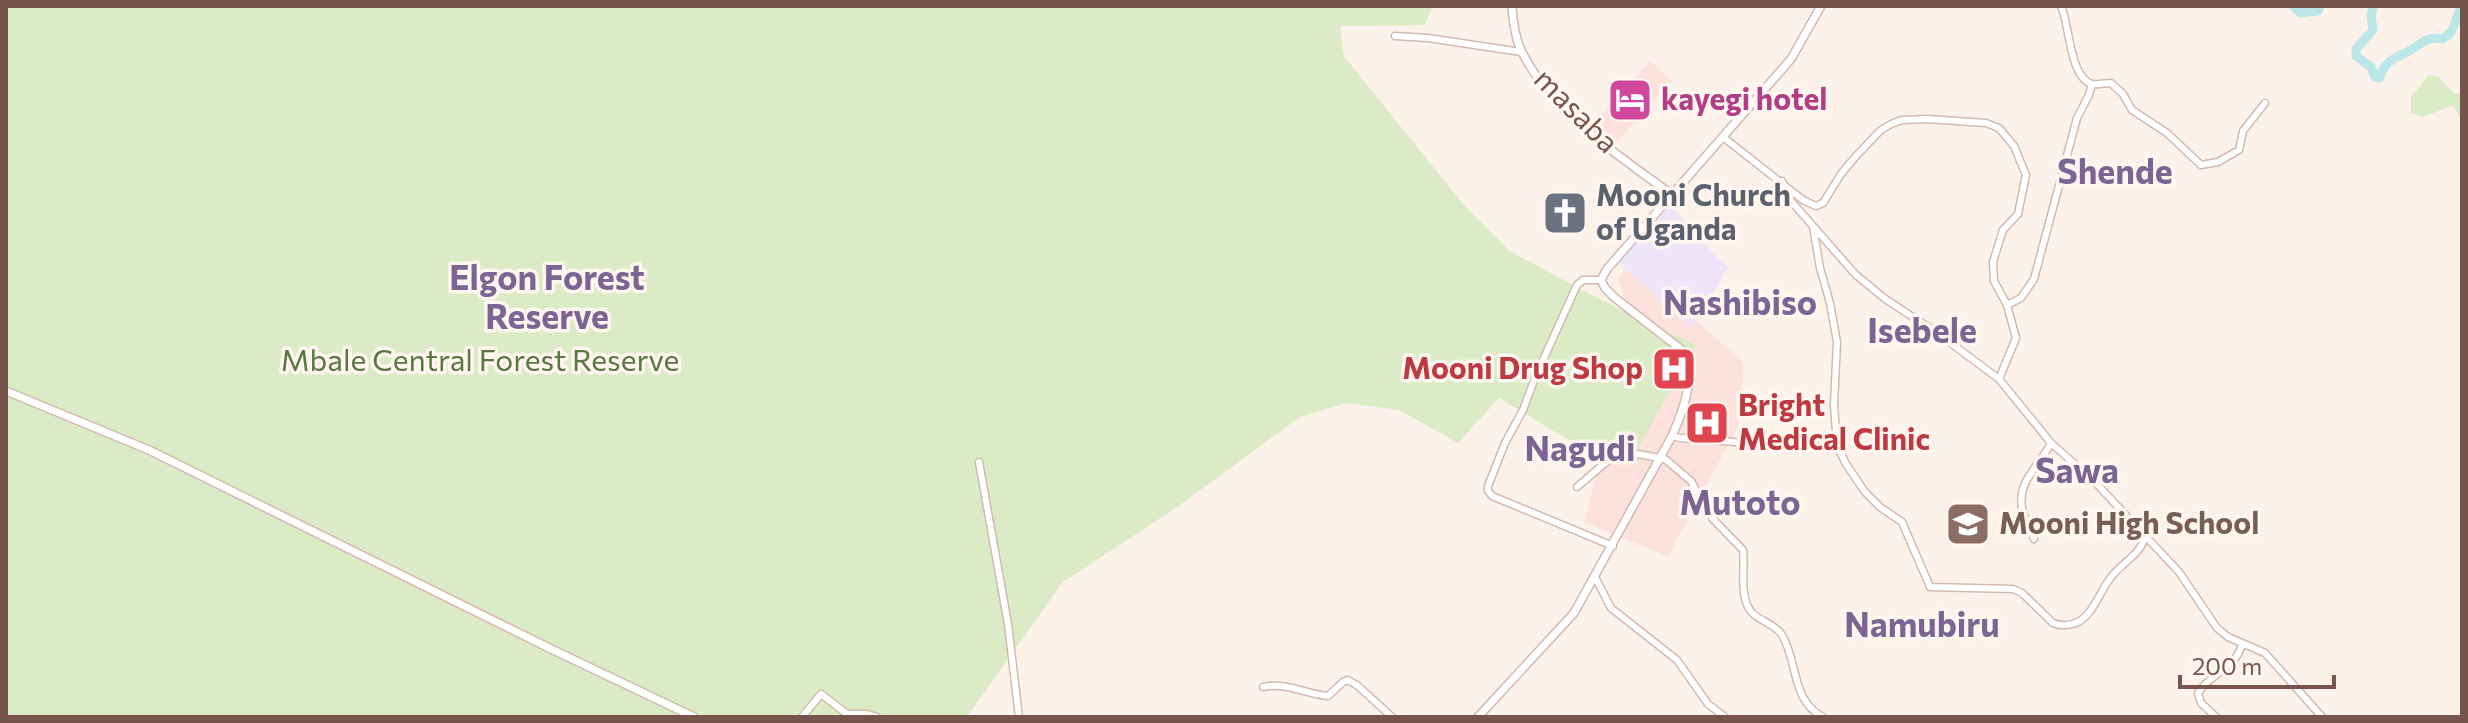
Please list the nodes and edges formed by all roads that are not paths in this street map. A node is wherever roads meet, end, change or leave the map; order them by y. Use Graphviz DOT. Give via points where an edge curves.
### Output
graph roads {
  1 [pos="1512,6"];
  2 [pos="2061,6"];
  3 [pos="1819,7"];
  4 [pos="1395,36"];
  5 [pos="1521,52"];
  6 [pos="2092,84"];
  7 [pos="2265,103"];
  8 [pos="1723,137"];
  9 [pos="1782,181"];
  10 [pos="1671,194"];
  11 [pos="1813,225"];
  12 [pos="1601,280"];
  13 [pos="2007,305"];
  14 [pos="1999,379"];
  15 [pos="6,391"];
  16 [pos="1672,436"];
  17 [pos="2051,443"];
  18 [pos="1837,445"];
  19 [pos="1660,458"];
  20 [pos="979,462"];
  21 [pos="1577,487"];
  22 [pos="2145,537"];
  23 [pos="2034,539"];
  24 [pos="1613,546"];
  25 [pos="1595,577"];
  26 [pos="2242,644"];
  27 [pos="1263,687"];
  28 [pos="694,717"];
  29 [pos="802,717"];
  30 [pos="877,717"];
  31 [pos="1019,717"];
  32 [pos="1392,717"];
  33 [pos="1478,717"];
  34 [pos="1725,717"];
  35 [pos="1823,717"];
  36 [pos="2216,717"];
  37 [pos="2322,717"];
  1 -- 5 [label="street, masaba"];
  2 -- 6 [label="street" via="2077,70"];
  3 -- 8 [label="street" via="1795,54"];
  4 -- 5 [label="street"];
  5 -- 10 [label="street, masaba" via="1565,109"];
  6 -- 7 [label="street" via="2111,83 2132,110 2204,166 2239,150 2243,131"];
  6 -- 13 [label="street" via="2077,118 2034,279 2021,298"];
  8 -- 9 [label="street"];
  8 -- 10 [label="street"];
  9 -- 11 [label="street" via="1791,201"];
  9 -- 13 [label="street" via="1816,206 1849,163 1891,124 1927,119 1999,128 2014,146 2026,175 2018,214 2003,230 1993,262 1994,281"];
  10 -- 12 [label="street"];
  11 -- 14 [label="street" via="1859,278"];
  11 -- 18 [label="street" via="1837,342"];
  12 -- 16 [label="street" via="1615,298 1687,354 1688,387"];
  12 -- 24 [label="street" via="1577,285 1488,491"];
  13 -- 14 [label="street" via="2016,338"];
  14 -- 17 [label="street"];
  15 -- 28 [label="street" via="149,450"];
  16 -- 18 [label="street" via="1802,448"];
  16 -- 19 [label="street"];
  17 -- 22 [label="street"];
  17 -- 23 [label="street" via="2022,492"];
  18 -- 22 [label="street" via="1865,492 1902,522 1933,588 2013,589 2053,623 2075,623 2112,575 2138,552"];
  19 -- 21 [label="street" via="1618,454"];
  19 -- 24 [label="street"];
  19 -- 35 [label="street" via="1686,476 1712,518 1743,550 1748,606 1783,636 1802,695"];
  20 -- 31 [label="street"];
  22 -- 26 [label="street" via="2186,581 2217,628"];
  24 -- 25 [label="street"];
  25 -- 33 [label="street" via="1569,621"];
  25 -- 34 [label="street" via="1611,608 1677,660 1708,704"];
  26 -- 36 [label="street" via="2236,659 2198,693"];
  26 -- 37 [label="street" via="2265,653"];
  27 -- 32 [label="street" via="1275,684 1328,696 1348,680"];
  29 -- 30 [label="street" via="821,694 847,714"];
}
